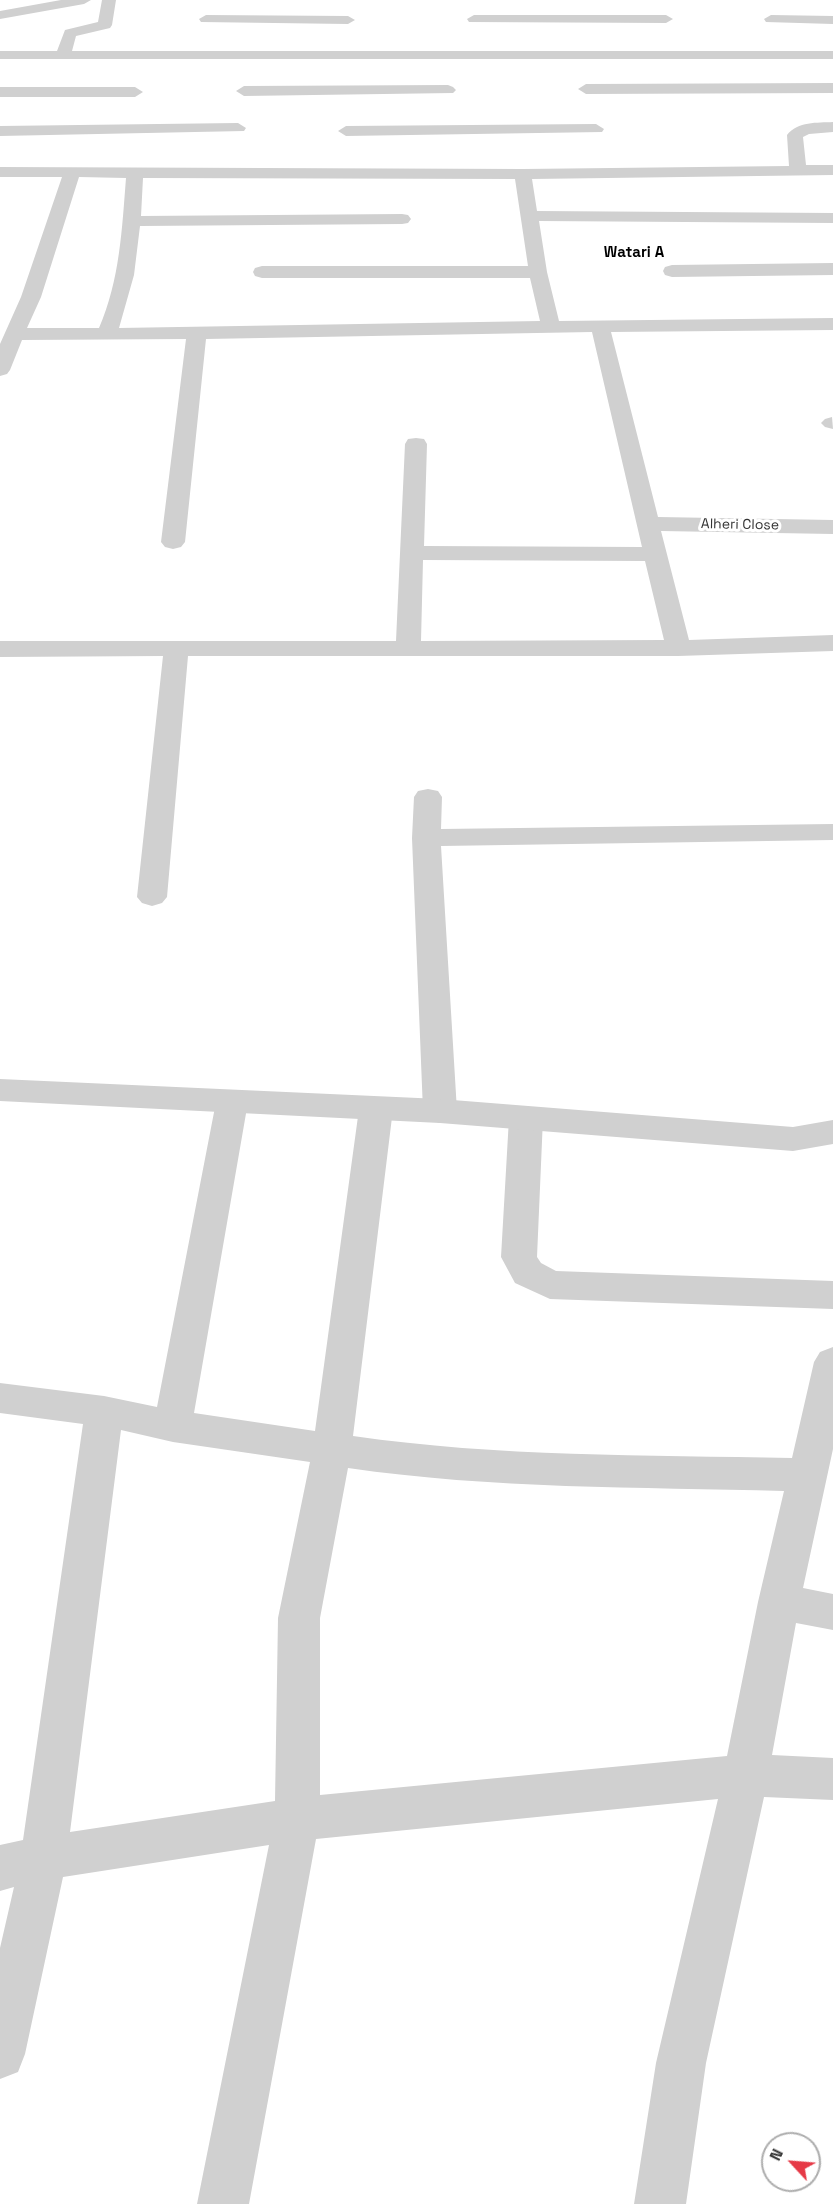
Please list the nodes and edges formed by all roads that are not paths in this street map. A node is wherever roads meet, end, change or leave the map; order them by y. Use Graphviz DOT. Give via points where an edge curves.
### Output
graph roads {
  1 [pos="84,0"];
  2 [pos="109,0"];
  3 [pos="660,0"];
  4 [pos="0,15"];
  5 [pos="206,19"];
  6 [pos="474,19"];
  7 [pos="666,19"];
  8 [pos="771,19"];
  9 [pos="833,20"];
  10 [pos="346,32"];
  11 [pos="0,55"];
  12 [pos="63,55"];
  13 [pos="678,55"];
  14 [pos="833,55"];
  15 [pos="583,72"];
  16 [pos="246,73"];
  17 [pos="833,88"];
  18 [pos="448,90"];
  19 [pos="0,92"];
  20 [pos="135,92"];
  21 [pos="833,127"];
  22 [pos="238,128"];
  23 [pos="0,131"];
  24 [pos="346,131"];
  25 [pos="233,159"];
  26 [pos="833,170"];
  27 [pos="798,171"];
  28 [pos="0,172"];
  29 [pos="72,172"];
  30 [pos="135,173"];
  31 [pos="523,174"];
  32 [pos="530,216"];
  33 [pos="833,218"];
  34 [pos="402,219"];
  35 [pos="130,221"];
  36 [pos="833,269"];
  37 [pos="262,272"];
  38 [pos="538,272"];
  39 [pos="672,272"];
  40 [pos="833,324"];
  41 [pos="600,326"];
  42 [pos="551,327"];
  43 [pos="107,333"];
  44 [pos="197,333"];
  45 [pos="14,334"];
  46 [pos="0,370"];
  47 [pos="416,444"];
  48 [pos="648,524"];
  49 [pos="833,526"];
  50 [pos="172,542"];
  51 [pos="412,553"];
  52 [pos="655,554"];
  53 [pos="833,643"];
  54 [pos="408,648"];
  55 [pos="678,648"];
  56 [pos="0,649"];
  57 [pos="176,649"];
  58 [pos="428,797"];
  59 [pos="833,832"];
  60 [pos="426,838"];
  61 [pos="152,897"];
  62 [pos="0,1089"];
  63 [pos="232,1102"];
  64 [pos="376,1109"];
  65 [pos="440,1111"];
  66 [pos="526,1118"];
  67 [pos="833,1132"];
  68 [pos="833,1295"];
  69 [pos="833,1362"];
  70 [pos="0,1398"];
  71 [pos="104,1411"];
  72 [pos="173,1426"];
  73 [pos="332,1449"];
  74 [pos="808,1475"];
  75 [pos="779,1602"];
  76 [pos="833,1612"];
  77 [pos="746,1776"];
  78 [pos="833,1779"];
  79 [pos="297,1819"];
  80 [pos="22,1863"];
  81 [pos="0,2054"];
  82 [pos="223,2204"];
  83 [pos="660,2204"];
  1 -- 4 [label="street"];
  2 -- 12 [label="street" via="105,25 70,33"];
  3 -- 7 [label="street"];
  5 -- 10 [label="street"];
  6 -- 7 [label="street"];
  7 -- 13 [label="street"];
  8 -- 9 [label="street"];
  10 -- 15 [label="street"];
  10 -- 16 [label="street"];
  11 -- 12 [label="street"];
  12 -- 16 [label="street"];
  13 -- 14 [label="street"];
  13 -- 15 [label="street"];
  15 -- 17 [label="street"];
  15 -- 24 [label="street" via="597,135"];
  16 -- 18 [label="street"];
  16 -- 22 [label="street" via="243,116"];
  19 -- 20 [label="street"];
  21 -- 27 [label="street" via="805,129 795,135"];
  22 -- 23 [label="street"];
  22 -- 25 [label="street"];
  25 -- 30 [label="street"];
  25 -- 31 [label="street"];
  26 -- 27 [label="street"];
  27 -- 31 [label="street" via="605,167"];
  28 -- 29 [label="street"];
  29 -- 30 [label="street"];
  29 -- 45 [label="street" via="31,297"];
  30 -- 35 [label="street"];
  31 -- 32 [label="street"];
  32 -- 33 [label="street"];
  32 -- 38 [label="street"];
  34 -- 35 [label="street"];
  35 -- 43 [label="street" via="128,265"];
  36 -- 39 [label="street"];
  37 -- 38 [label="street"];
  38 -- 42 [label="street"];
  40 -- 41 [label="street"];
  41 -- 42 [label="street"];
  41 -- 48 [label="street"];
  42 -- 44 [label="street"];
  43 -- 44 [label="street"];
  43 -- 45 [label="street"];
  44 -- 50 [label="street"];
  45 -- 46 [label="street"];
  47 -- 51 [label="street"];
  48 -- 49 [label="street, Alheri Close"];
  48 -- 52 [label="street"];
  51 -- 52 [label="street"];
  51 -- 54 [label="street"];
  52 -- 55 [label="street"];
  53 -- 55 [label="street"];
  54 -- 55 [label="street"];
  54 -- 57 [label="street"];
  56 -- 57 [label="street"];
  57 -- 61 [label="street"];
  58 -- 60 [label="street"];
  59 -- 60 [label="street"];
  60 -- 65 [label="street"];
  62 -- 63 [label="street"];
  63 -- 64 [label="street"];
  63 -- 72 [label="street"];
  64 -- 65 [label="street"];
  64 -- 73 [label="street"];
  65 -- 66 [label="street"];
  66 -- 67 [label="street" via="793,1139"];
  66 -- 68 [label="street" via="519,1257 528,1273 550,1285"];
  69 -- 74 [label="street"];
  70 -- 71 [label="street"];
  71 -- 72 [label="street"];
  71 -- 80 [label="street"];
  72 -- 73 [label="street"];
  73 -- 74 [label="street" via="412,1461 528,1468"];
  73 -- 79 [label="street" via="299,1618"];
  74 -- 75 [label="street"];
  75 -- 76 [label="street"];
  75 -- 77 [label="street"];
  77 -- 78 [label="street"];
  77 -- 79 [label="street"];
  77 -- 83 [label="street" via="681,2063"];
  79 -- 80 [label="street"];
  79 -- 82 [label="street"];
  80 -- 81 [label="street"];
}
